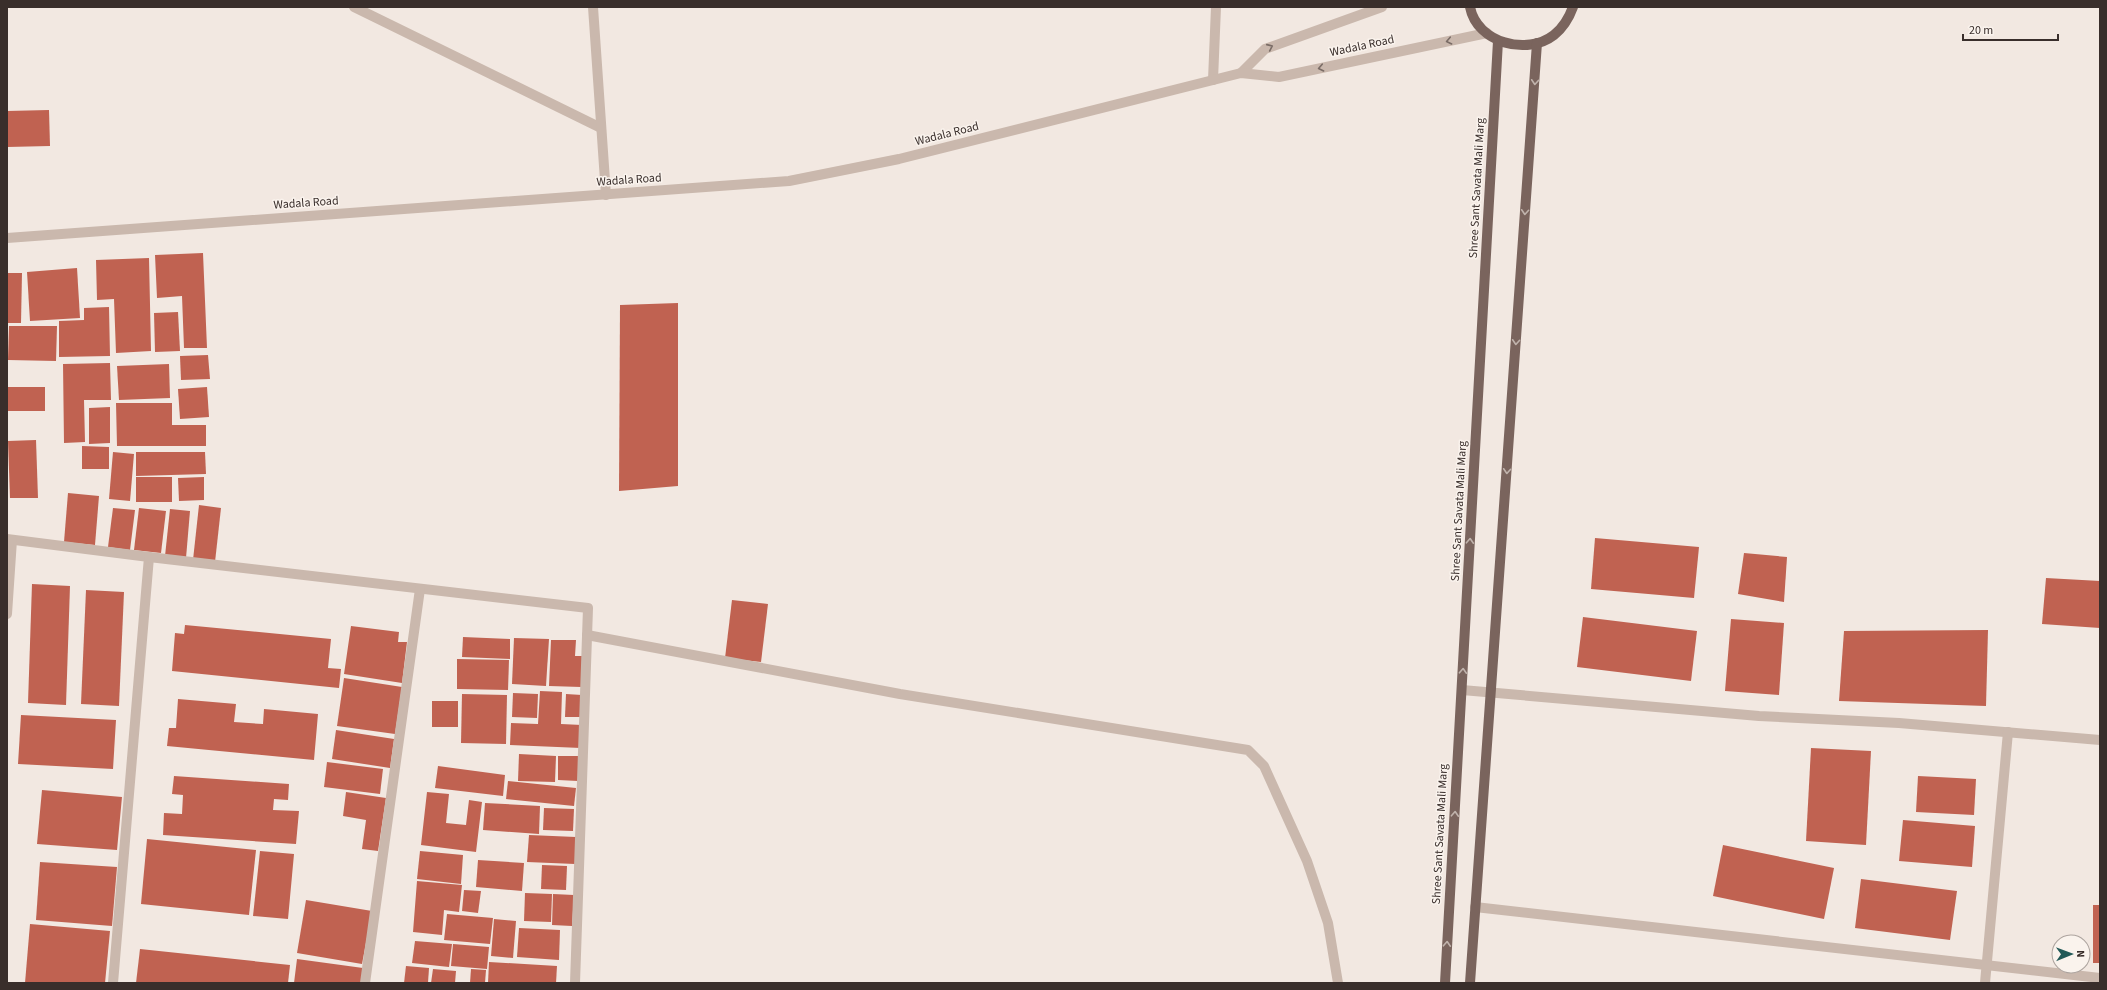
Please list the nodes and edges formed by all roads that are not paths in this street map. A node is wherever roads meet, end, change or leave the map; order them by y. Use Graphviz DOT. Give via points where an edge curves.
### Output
graph roads {
  1 [pos="354,7"];
  2 [pos="593,7"];
  3 [pos="1216,7"];
  4 [pos="1382,7"];
  5 [pos="1470,7"];
  6 [pos="1573,7"];
  7 [pos="1487,33"];
  8 [pos="1498,40"];
  9 [pos="1537,43"];
  10 [pos="1241,73"];
  11 [pos="1213,80"];
  12 [pos="601,128"];
  13 [pos="606,195"];
  14 [pos="7,238"];
  15 [pos="10,540"];
  16 [pos="149,557"];
  17 [pos="420,588"];
  18 [pos="7,614"];
  19 [pos="587,635"];
  20 [pos="1462,690"];
  21 [pos="1491,691"];
  22 [pos="2008,732"];
  23 [pos="2100,740"];
  24 [pos="1475,907"];
  25 [pos="1987,966"];
  26 [pos="2100,978"];
  27 [pos="113,983"];
  28 [pos="365,983"];
  29 [pos="575,983"];
  30 [pos="1338,983"];
  31 [pos="1445,983"];
  32 [pos="1470,983"];
  33 [pos="1986,983"];
  1 -- 12 [label="street"];
  2 -- 12 [label="street"];
  3 -- 11 [label="street"];
  10 -- 4 [label="street, one-way" via="1266,48"];
  5 -- 7 [label="main road" via="1477,23"];
  6 -- 9 [label="main road" via="1567,21 1554,35"];
  7 -- 8 [label="main road"];
  7 -- 10 [label="street, Wadala Road, one-way" via="1279,77"];
  8 -- 9 [label="main road" via="1524,46"];
  20 -- 8 [label="main road, Shree Sant Savata Mali Marg, one-way"];
  9 -- 21 [label="main road, one-way"];
  10 -- 11 [label="street, Wadala Road"];
  11 -- 13 [label="street, Wadala Road" via="835,173 789,181"];
  12 -- 13 [label="street"];
  13 -- 14 [label="street, Wadala Road"];
  15 -- 16 [label="street"];
  15 -- 18 [label="street"];
  16 -- 17 [label="street"];
  16 -- 27 [label="street"];
  17 -- 19 [label="street" via="588,608"];
  17 -- 28 [label="street"];
  19 -- 29 [label="street"];
  19 -- 30 [label="street" via="900,694 1248,750 1264,766 1307,862 1328,923"];
  20 -- 21 [label="street"];
  31 -- 20 [label="main road, Shree Sant Savata Mali Marg, one-way"];
  21 -- 22 [label="street" via="1759,716"];
  21 -- 24 [label="main road"];
  22 -- 23 [label="street"];
  22 -- 25 [label="street"];
  24 -- 25 [label="street"];
  24 -- 32 [label="main road"];
  25 -- 26 [label="street"];
  25 -- 33 [label="street"];
}
